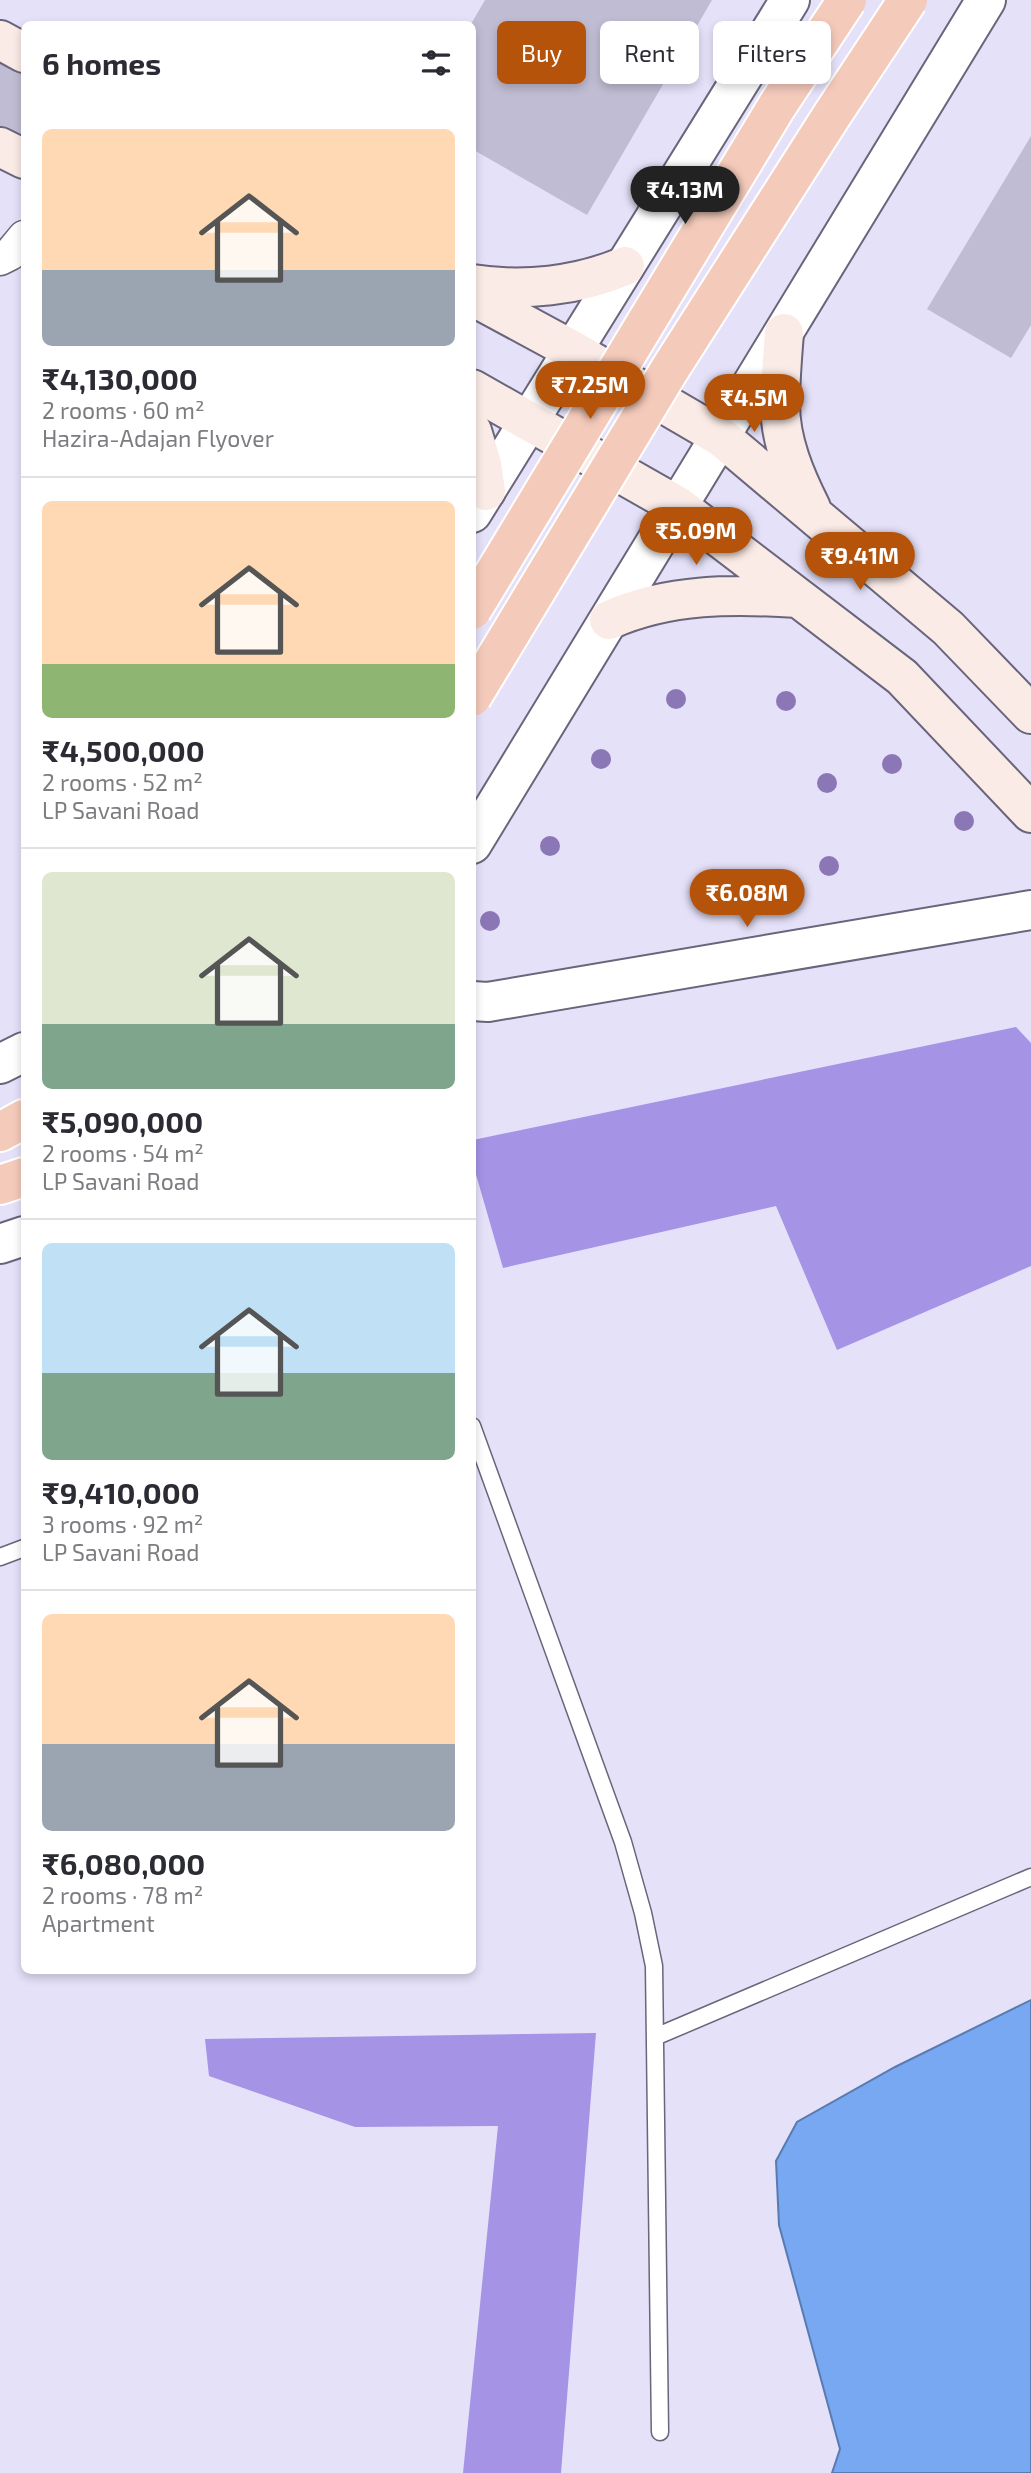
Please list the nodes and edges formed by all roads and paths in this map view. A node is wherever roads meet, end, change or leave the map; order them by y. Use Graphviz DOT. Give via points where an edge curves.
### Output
graph roads {
  1 [pos="790,0"];
  2 [pos="847,0"];
  3 [pos="908,0"];
  4 [pos="986,0"];
  5 [pos="0,40"];
  6 [pos="21,51"];
  7 [pos="0,147"];
  8 [pos="21,158"];
  9 [pos="625,266"];
  10 [pos="476,285"];
  11 [pos="476,298"];
  12 [pos="784,333"];
  13 [pos="572,350"];
  14 [pos="476,391"];
  15 [pos="530,421"];
  16 [pos="721,437"];
  17 [pos="476,444"];
  18 [pos="479,502"];
  19 [pos="678,506"];
  20 [pos="816,516"];
  21 [pos="798,598"];
  22 [pos="476,603"];
  23 [pos="609,620"];
  24 [pos="476,690"];
  25 [pos="1031,714"];
  26 [pos="1025,805"];
  27 [pos="476,837"];
  28 [pos="1031,910"];
  29 [pos="476,1001"];
  30 [pos="21,1054"];
  31 [pos="0,1065"];
  32 [pos="21,1121"];
  33 [pos="0,1132"];
  34 [pos="21,1178"];
  35 [pos="0,1185"];
  36 [pos="21,1237"];
  37 [pos="0,1244"];
  38 [pos="476,1437"];
  39 [pos="21,1549"];
  40 [pos="0,1557"];
  41 [pos="1031,1877"];
  42 [pos="655,2037"];
  43 [pos="660,2432"];
  1 -- 9 [label="street"];
  2 -- 22 [label="highway, bridge" via="777,106"];
  3 -- 24 [label="highway, bridge" via="670,369"];
  4 -- 12 [label="street"];
  5 -- 6 [label="main road"];
  7 -- 8 [label="main road"];
  9 -- 10 [label="main road" via="552,286"];
  9 -- 13 [label="street"];
  11 -- 13 [label="main road"];
  12 -- 16 [label="street"];
  12 -- 20 [label="main road" via="780,407 784,436 793,471"];
  13 -- 15 [label="street"];
  13 -- 16 [label="main road"];
  14 -- 15 [label="main road"];
  15 -- 18 [label="street"];
  15 -- 19 [label="main road"];
  16 -- 19 [label="street"];
  16 -- 20 [label="main road"];
  17 -- 18 [label="main road" via="482,464"];
  19 -- 21 [label="main road"];
  19 -- 23 [label="street"];
  20 -- 25 [label="main road" via="948,628"];
  21 -- 23 [label="main road" via="702,597 659,603"];
  21 -- 26 [label="main road" via="902,677"];
  23 -- 27 [label="street"];
  28 -- 29 [label="street"];
  30 -- 31 [label="street"];
  32 -- 33 [label="highway"];
  34 -- 35 [label="highway"];
  36 -- 37 [label="street"];
  38 -- 42 [label="lane" via="623,1842 654,1966"];
  39 -- 40 [label="lane"];
  41 -- 42 [label="lane"];
  42 -- 43 [label="lane"];
}
